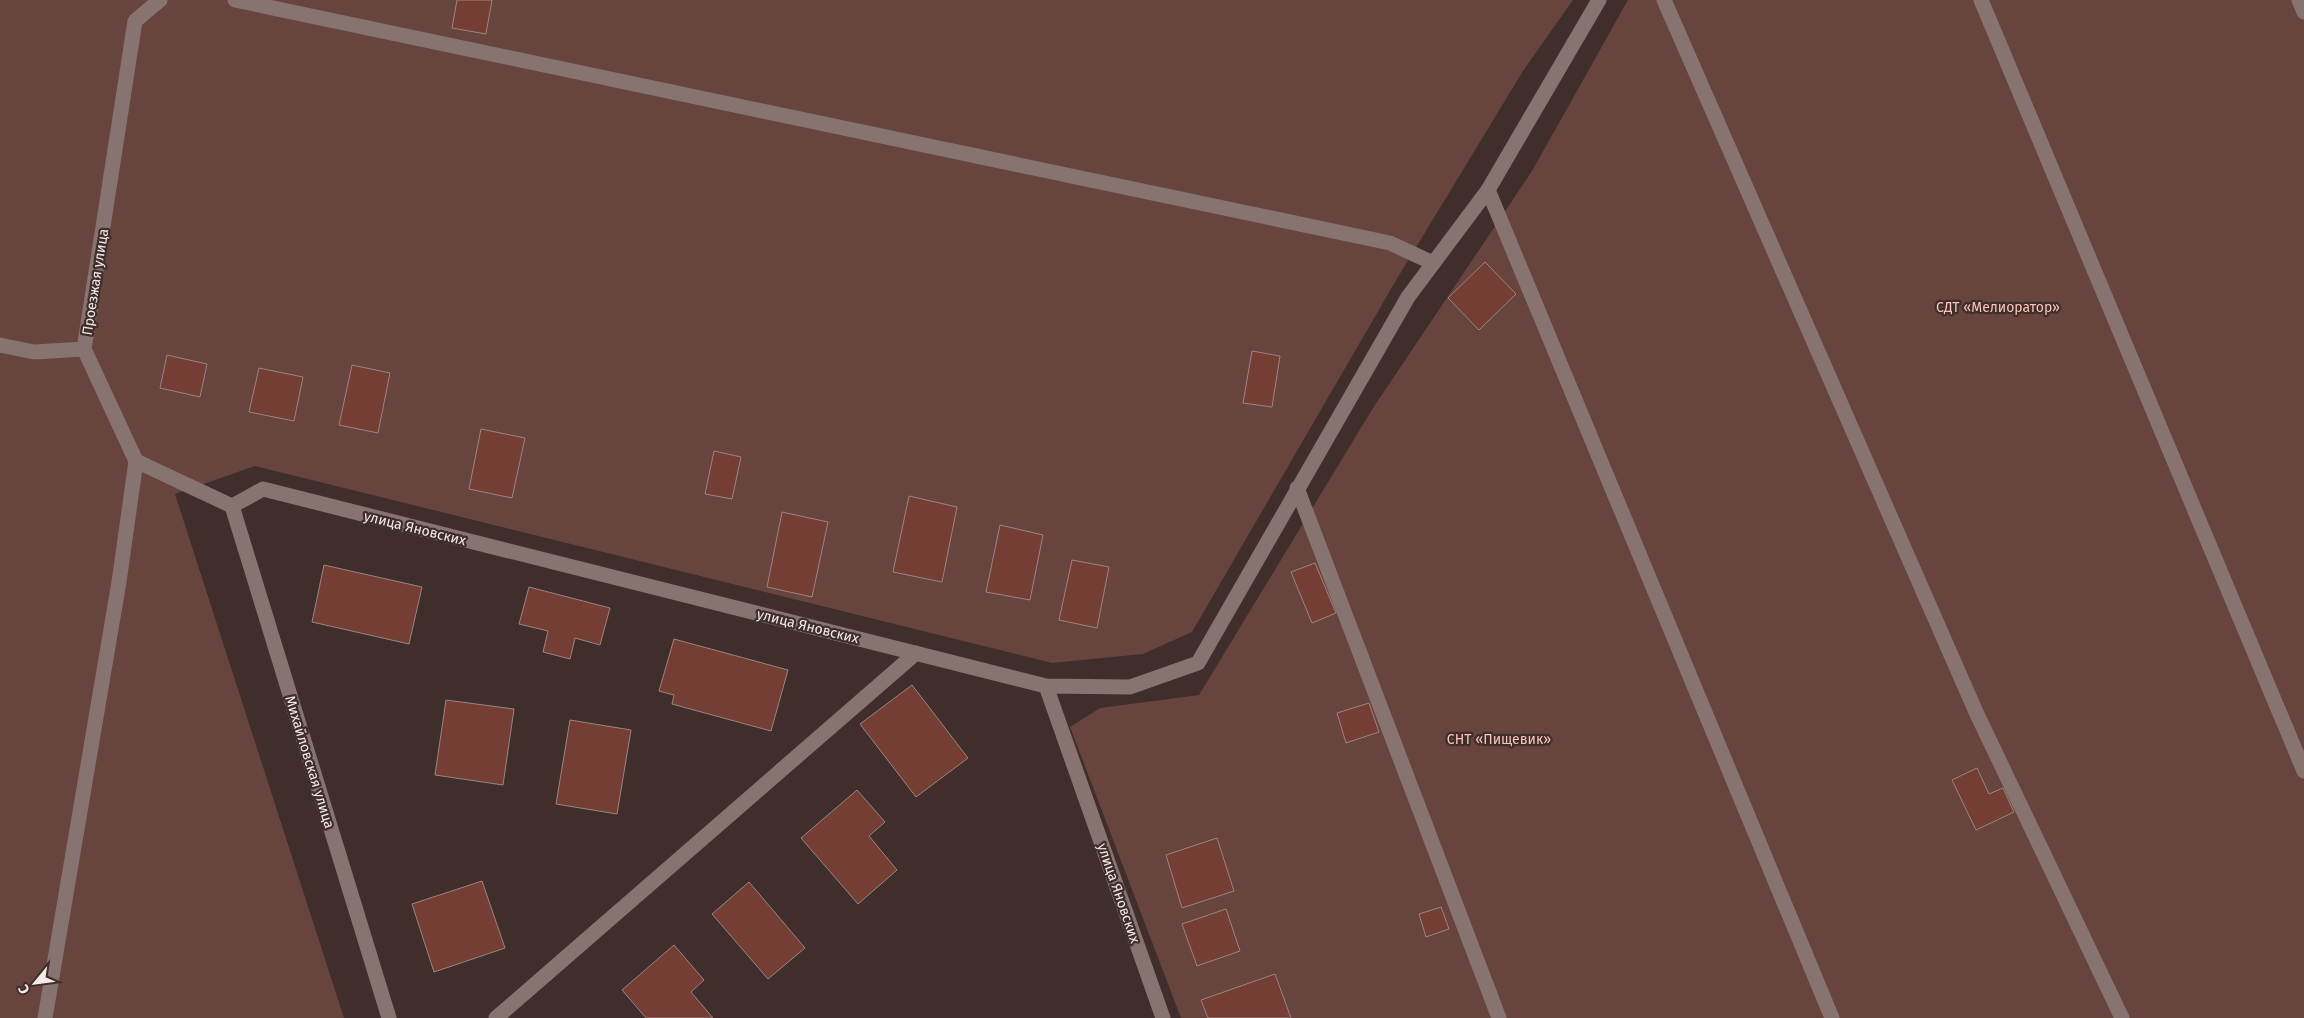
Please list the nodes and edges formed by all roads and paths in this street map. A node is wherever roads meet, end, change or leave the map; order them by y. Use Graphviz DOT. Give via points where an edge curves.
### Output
graph roads {
  1 [pos="160,0"];
  2 [pos="235,0"];
  3 [pos="1599,0"];
  4 [pos="1664,0"];
  5 [pos="1981,0"];
  6 [pos="2299,0"];
  7 [pos="2304,12"];
  8 [pos="1488,190"];
  9 [pos="1433,263"];
  10 [pos="0,345"];
  11 [pos="84,349"];
  12 [pos="136,461"];
  13 [pos="1297,488"];
  14 [pos="232,506"];
  15 [pos="916,653"];
  16 [pos="1046,686"];
  17 [pos="2304,771"];
  18 [pos="45,1018"];
  19 [pos="389,1018"];
  20 [pos="496,1018"];
  21 [pos="1163,1018"];
  22 [pos="1499,1018"];
  23 [pos="1832,1018"];
  24 [pos="2122,1018"];
  1 -- 11 [label="street, Проезжая улица" via="135,21"];
  2 -- 9 [label="street" via="1381,241"];
  3 -- 8 [label="street"];
  4 -- 24 [label="street" via="1976,712"];
  5 -- 17 [label="street"];
  6 -- 7 [label="street"];
  8 -- 9 [label="street"];
  8 -- 23 [label="street"];
  9 -- 13 [label="street" via="1408,297"];
  10 -- 11 [label="street" via="34,352"];
  11 -- 12 [label="street, Проезжая улица"];
  12 -- 14 [label="street"];
  12 -- 18 [label="street" via="119,582"];
  13 -- 16 [label="street" via="1198,662 1130,687"];
  13 -- 22 [label="street"];
  14 -- 15 [label="street, улица Яновских" via="263,489"];
  14 -- 19 [label="street, Михайловская улица"];
  15 -- 16 [label="street, улица Яновских"];
  15 -- 20 [label="street"];
  16 -- 21 [label="street, улица Яновских"];
}
